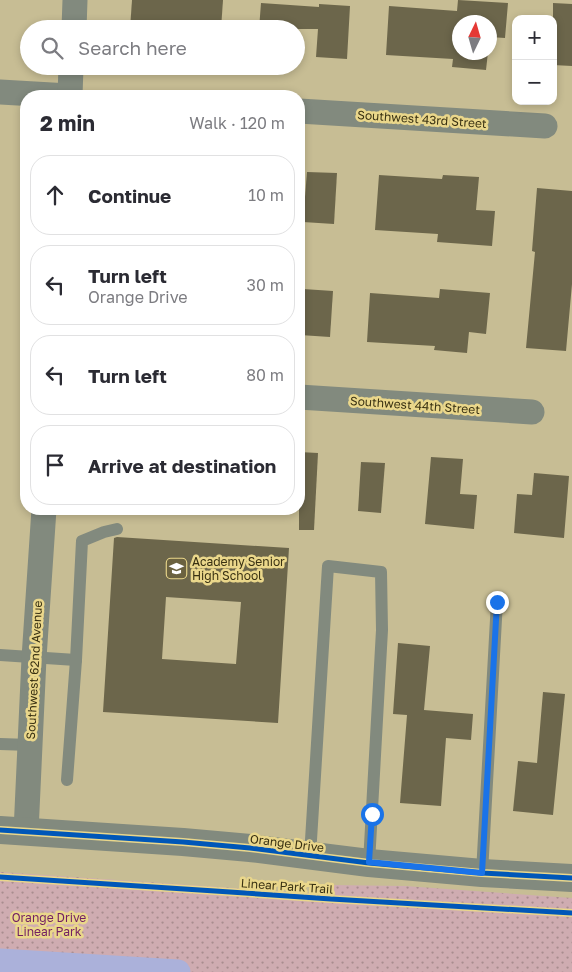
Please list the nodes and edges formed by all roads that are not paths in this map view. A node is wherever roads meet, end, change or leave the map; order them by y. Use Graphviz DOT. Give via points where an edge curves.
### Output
graph roads {
  1 [pos="75,0"];
  2 [pos="74,20"];
  3 [pos="71,75"];
  4 [pos="70,90"];
  5 [pos="0,92"];
  6 [pos="20,93"];
  7 [pos="305,111"];
  8 [pos="546,126"];
  9 [pos="305,397"];
  10 [pos="532,412"];
  11 [pos="44,515"];
  12 [pos="117,529"];
  13 [pos="497,602"];
  14 [pos="0,655"];
  15 [pos="34,658"];
  16 [pos="76,660"];
  17 [pos="0,744"];
  18 [pos="30,746"];
  19 [pos="67,780"];
  20 [pos="13,831"];
  21 [pos="310,856"];
  22 [pos="369,862"];
  23 [pos="482,873"];
  24 [pos="572,878"];
  1 -- 2 [label="street"];
  3 -- 4 [label="street"];
  5 -- 6 [label="street"];
  7 -- 8 [label="street, Southwest 43rd Street"];
  9 -- 10 [label="street, Southwest 44th Street"];
  11 -- 15 [label="street, Southwest 62nd Avenue"];
  12 -- 16 [label="lane" via="82,541"];
  13 -- 23 [label="lane"];
  14 -- 15 [label="lane"];
  15 -- 16 [label="lane"];
  15 -- 18 [label="street, Southwest 62nd Avenue"];
  16 -- 19 [label="lane"];
  17 -- 18 [label="lane"];
  18 -- 20 [label="street, Southwest 62nd Avenue"];
  20 -- 21 [label="street, Orange Drive" via="184,842"];
  21 -- 22 [label="street, Orange Drive"];
  21 -- 22 [label="lane" via="328,566 381,572 382,630"];
  22 -- 23 [label="street, Orange Drive"];
  23 -- 24 [label="street, Orange Drive"];
}
